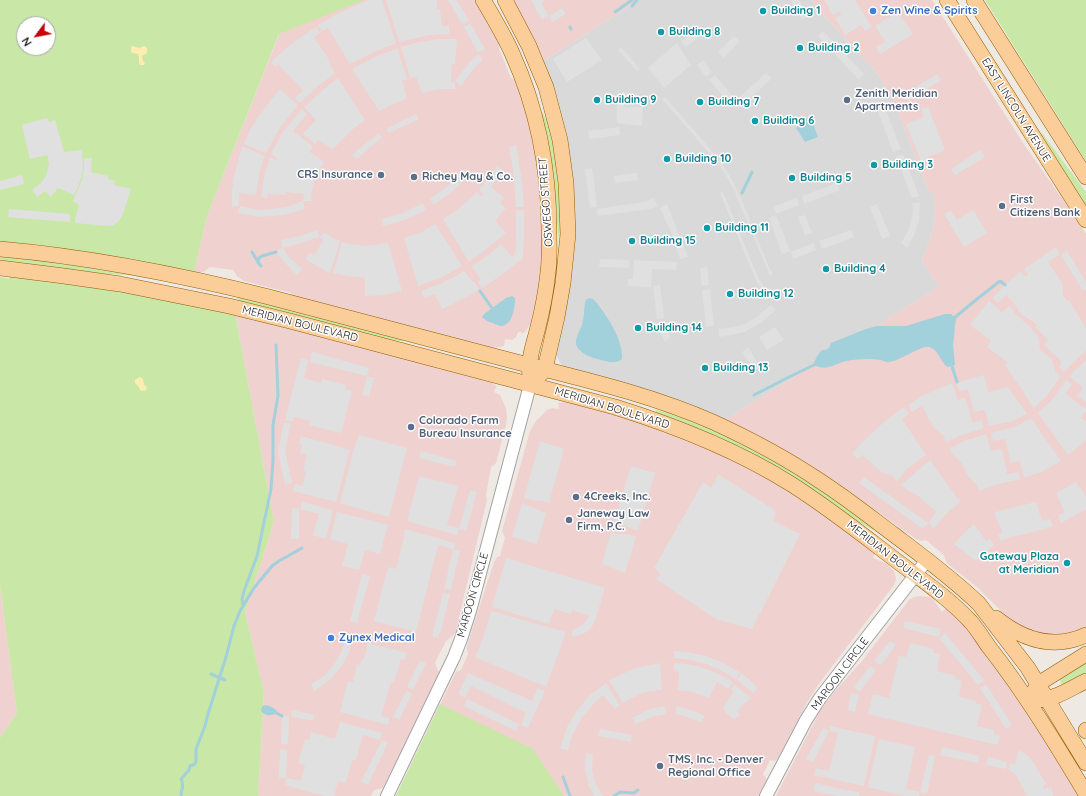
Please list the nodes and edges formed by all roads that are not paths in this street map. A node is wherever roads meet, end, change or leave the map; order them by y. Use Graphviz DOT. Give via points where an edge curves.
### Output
graph roads {
  1 [pos="483,0"];
  2 [pos="505,0"];
  3 [pos="947,0"];
  4 [pos="974,0"];
  5 [pos="1086,177"];
  6 [pos="1086,220"];
  7 [pos="0,249"];
  8 [pos="0,268"];
  9 [pos="529,365"];
  10 [pos="544,369"];
  11 [pos="530,384"];
  12 [pos="927,560"];
  13 [pos="915,575"];
  14 [pos="979,604"];
  15 [pos="1086,635"];
  16 [pos="1086,654"];
  17 [pos="1086,681"];
  18 [pos="1038,684"];
  19 [pos="1047,699"];
  20 [pos="1028,701"];
  21 [pos="1086,763"];
  22 [pos="1086,794"];
  23 [pos="387,796"];
  24 [pos="766,796"];
  1 -- 9 [label="main road, OSWEGO STREET" via="512,52 525,86 545,169 550,257 544,300"];
  2 -- 10 [label="main road, OSWEGO STREET" via="529,46 546,87 565,172 567,247 564,283"];
  3 -- 6 [label="main road, EAST LINCOLN AVENUE"];
  4 -- 5 [label="main road"];
  7 -- 9 [label="main road, MERIDIAN BOULEVARD" via="76,258 217,284"];
  8 -- 11 [label="main road, MERIDIAN BOULEVARD" via="120,284 229,306"];
  9 -- 10 [label="main road, MERIDIAN BOULEVARD"];
  9 -- 11 [label="main road, OSWEGO STREET"];
  10 -- 11 [label="main road, OSWEGO STREET"];
  10 -- 12 [label="main road, MERIDIAN BOULEVARD" via="670,405 742,436 819,480"];
  11 -- 13 [label="main road, MERIDIAN BOULEVARD" via="656,420 735,453 817,501"];
  11 -- 23 [label="street, MAROON CIRCLE" via="461,639"];
  12 -- 13 [label="street, MAROON CIRCLE"];
  12 -- 14 [label="main road, MERIDIAN BOULEVARD"];
  13 -- 20 [label="main road, MERIDIAN BOULEVARD" via="971,622"];
  13 -- 24 [label="street, MAROON CIRCLE" via="820,698"];
  14 -- 15 [label="main road" via="1010,629 1031,639 1061,642"];
  14 -- 18 [label="main road, MERIDIAN BOULEVARD"];
  16 -- 18 [label="main road"];
  17 -- 19 [label="main road"];
  18 -- 19 [label="main road, MERIDIAN BOULEVARD"];
  18 -- 20 [label="main road"];
  19 -- 20 [label="main road"];
  19 -- 21 [label="main road, MERIDIAN BOULEVARD"];
  20 -- 22 [label="main road, MERIDIAN BOULEVARD"];
}
